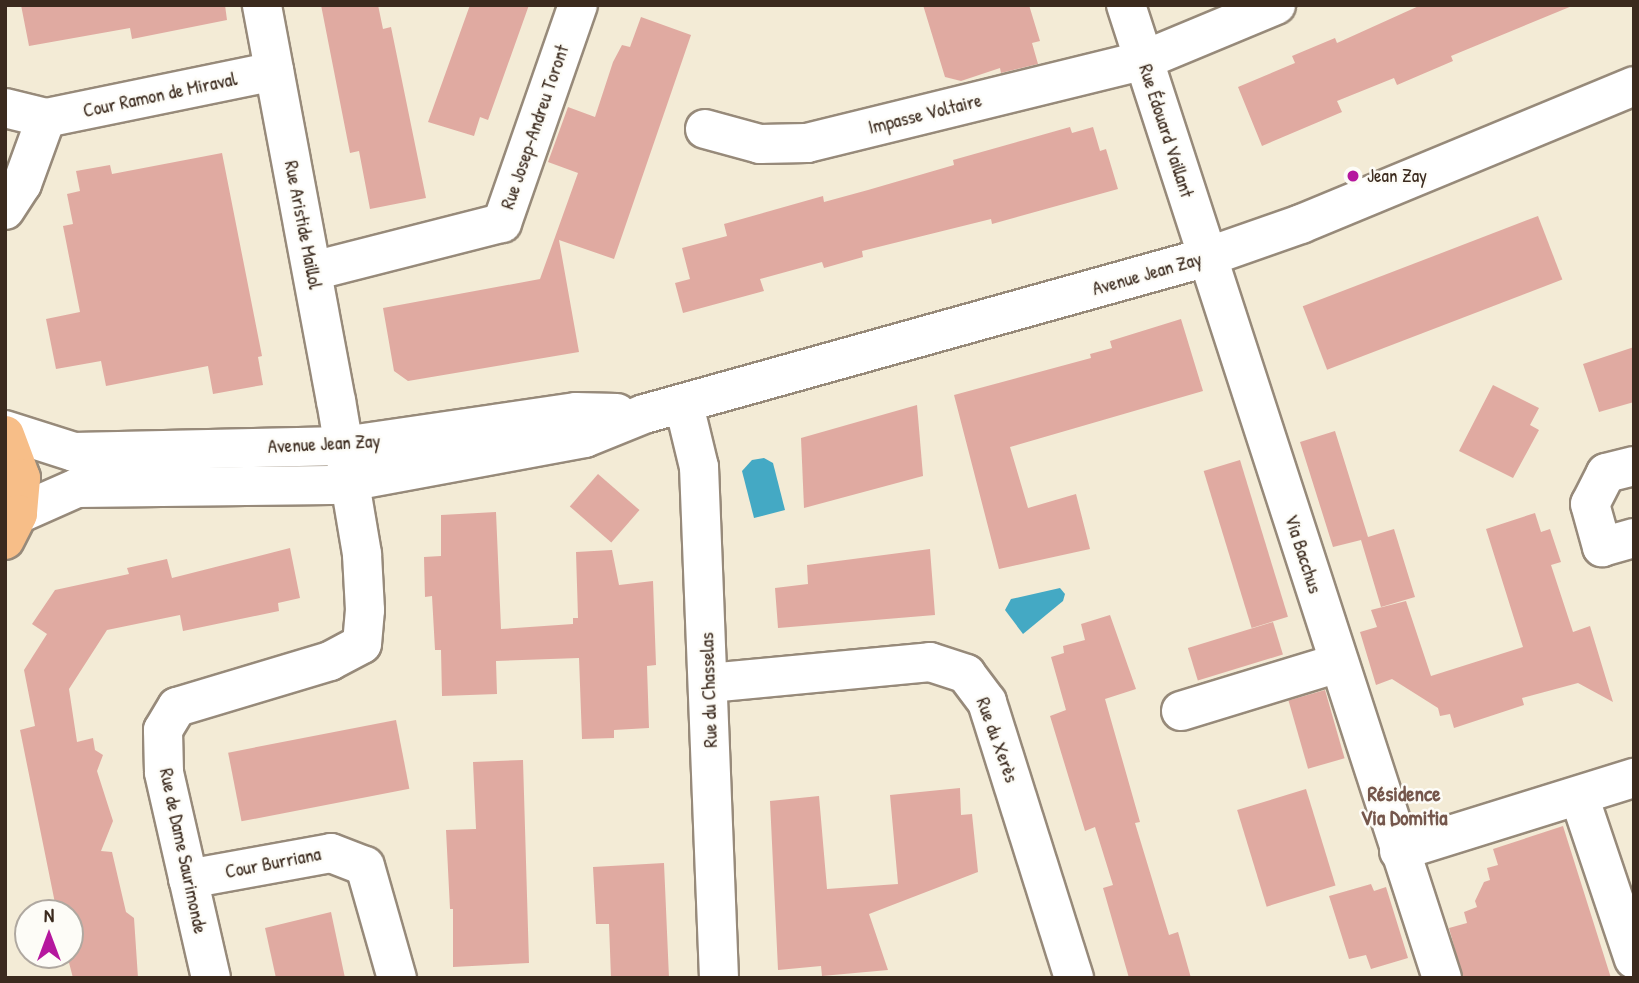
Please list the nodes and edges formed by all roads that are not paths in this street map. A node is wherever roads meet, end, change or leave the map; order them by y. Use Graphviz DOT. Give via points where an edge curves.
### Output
graph roads {
  1 [pos="262,5"];
  2 [pos="578,5"];
  3 [pos="1126,5"];
  4 [pos="1276,5"];
  5 [pos="1144,60"];
  6 [pos="274,71"];
  7 [pos="1634,86"];
  8 [pos="5,108"];
  9 [pos="46,118"];
  10 [pos="705,129"];
  11 [pos="5,210"];
  12 [pos="1207,257"];
  13 [pos="313,271"];
  14 [pos="684,405"];
  15 [pos="5,430"];
  16 [pos="5,435"];
  17 [pos="346,464"];
  18 [pos="1634,466"];
  19 [pos="11,527"];
  20 [pos="1634,538"];
  21 [pos="1338,663"];
  22 [pos="709,682"];
  23 [pos="1181,711"];
  24 [pos="1634,778"];
  25 [pos="1578,796"];
  26 [pos="1399,851"];
  27 [pos="188,879"];
  28 [pos="1634,959"];
  29 [pos="1432,975"];
  30 [pos="211,978"];
  31 [pos="397,978"];
  32 [pos="719,978"];
  33 [pos="1074,978"];
  1 -- 6 [label="street, Rue Aristide Maillol"];
  2 -- 13 [label="street, Rue Josep-Andreu Toront" via="502,223"];
  3 -- 5 [label="street, Rue Édouard Vaillant"];
  4 -- 5 [label="street, Impasse Voltaire"];
  5 -- 10 [label="street, Impasse Voltaire" via="807,144 760,144"];
  5 -- 12 [label="street, Rue Édouard Vaillant"];
  6 -- 9 [label="street, Cour Ramon de Miraval"];
  6 -- 13 [label="street, Rue Aristide Maillol"];
  7 -- 12 [label="street, Avenue Jean Zay" via="1301,224"];
  8 -- 9 [label="street, Cour Ramon de Miraval"];
  9 -- 11 [label="street" via="22,184"];
  12 -- 14 [label="street, Avenue Jean Zay"];
  12 -- 21 [label="street, Via Bacchus"];
  13 -- 17 [label="street, Rue Aristide Maillol"];
  14 -- 17 [label="street, Avenue Jean Zay" via="644,414 576,412"];
  14 -- 22 [label="street, Rue du Chasselas" via="699,467"];
  15 -- 17 [label="street, Avenue Jean Zay" via="74,452"];
  16 -- 19 [label="main road" via="21,478"];
  17 -- 19 [label="street, Avenue Jean Zay" via="77,488"];
  17 -- 27 [label="street, Rue de Dame Saurimonde" via="362,554 362,644 330,661 177,707 163,730 164,772"];
  18 -- 20 [label="street" via="1606,473 1590,503 1602,547"];
  21 -- 23 [label="street"];
  21 -- 26 [label="street, Via Bacchus"];
  22 -- 32 [label="street, Rue du Chasselas"];
  22 -- 33 [label="street, Rue du Xerès" via="930,662 966,674 987,702"];
  24 -- 25 [label="street"];
  25 -- 26 [label="street"];
  25 -- 28 [label="street"];
  26 -- 29 [label="street, Via Bacchus"];
  27 -- 30 [label="street, Rue de Dame Saurimonde"];
  27 -- 31 [label="street, Cour Burriana" via="331,853 365,866"];
}
